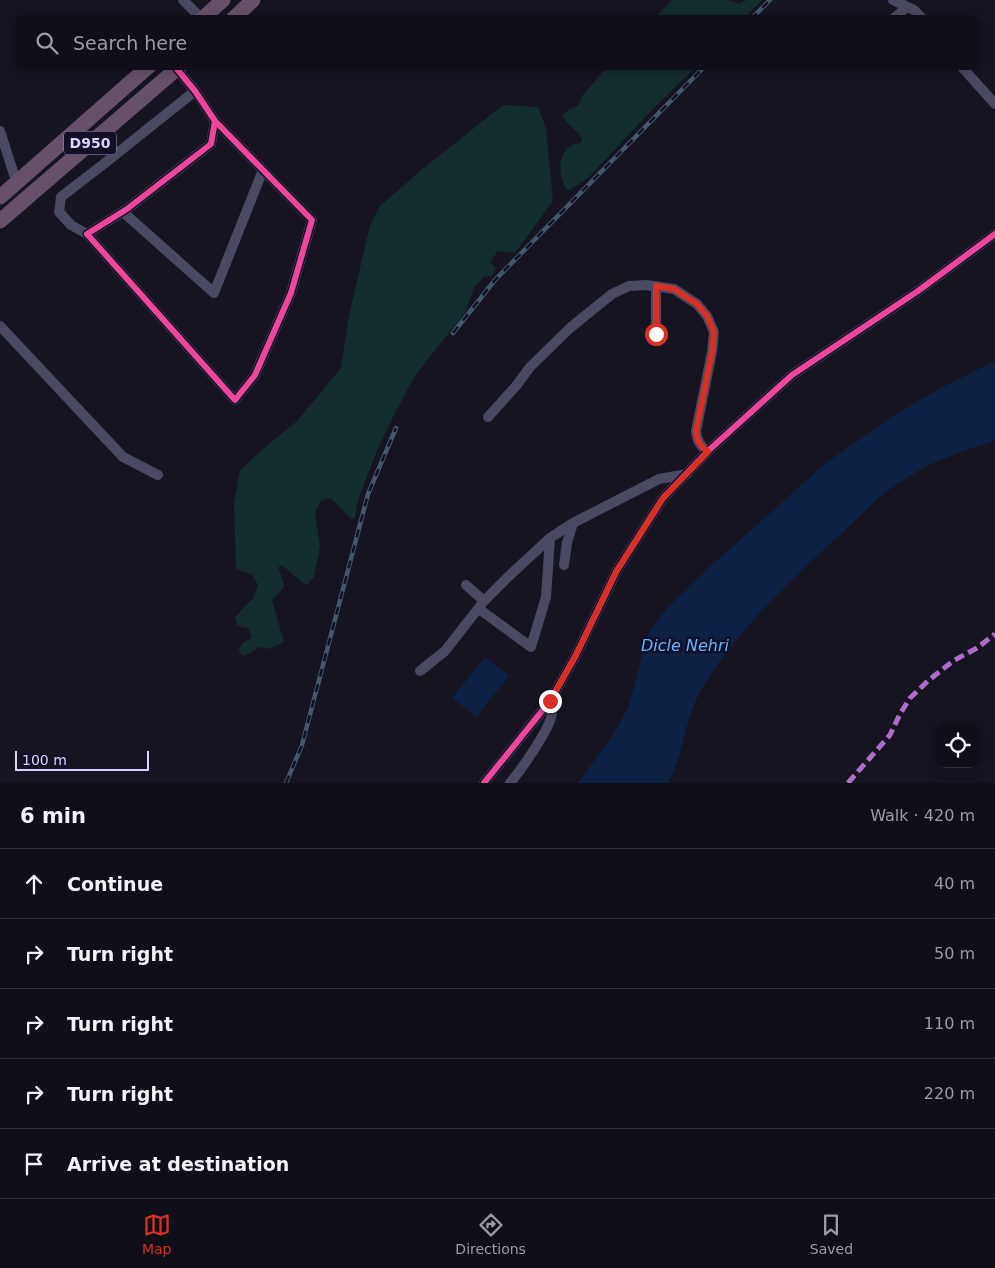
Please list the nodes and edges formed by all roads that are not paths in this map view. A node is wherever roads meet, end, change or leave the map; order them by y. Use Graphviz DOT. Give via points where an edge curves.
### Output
graph roads {
  1 [pos="183,0"];
  2 [pos="223,0"];
  3 [pos="253,0"];
  4 [pos="893,0"];
  5 [pos="907,7"];
  6 [pos="198,15"];
  7 [pos="206,15"];
  8 [pos="236,15"];
  9 [pos="898,15"];
  10 [pos="919,15"];
  11 [pos="145,70"];
  12 [pos="177,70"];
  13 [pos="180,70"];
  14 [pos="965,70"];
  15 [pos="196,91"];
  16 [pos="995,104"];
  17 [pos="215,121"];
  18 [pos="0,131"];
  19 [pos="263,170"];
  20 [pos="17,184"];
  21 [pos="0,197"];
  22 [pos="123,212"];
  23 [pos="0,221"];
  24 [pos="87,234"];
  25 [pos="995,234"];
  26 [pos="656,286"];
  27 [pos="0,326"];
  28 [pos="656,334"];
  29 [pos="488,416"];
  30 [pos="708,452"];
  31 [pos="687,474"];
  32 [pos="158,475"];
  33 [pos="573,523"];
  34 [pos="550,538"];
  35 [pos="564,566"];
  36 [pos="466,585"];
  37 [pos="481,605"];
  38 [pos="420,671"];
  39 [pos="550,701"];
  40 [pos="484,783"];
  41 [pos="510,783"];
  1 -- 6 [label="street"];
  2 -- 7 [label="highway"];
  3 -- 8 [label="highway"];
  4 -- 5 [label="street"];
  5 -- 9 [label="street"];
  5 -- 10 [label="street"];
  11 -- 20 [label="highway, D950"];
  12 -- 23 [label="highway, D950"];
  13 -- 15 [label="street"];
  14 -- 16 [label="street"];
  15 -- 17 [label="street"];
  15 -- 24 [label="street" via="61,197 59,212 71,226"];
  17 -- 19 [label="street"];
  17 -- 22 [label="street" via="211,144"];
  18 -- 20 [label="street"];
  19 -- 22 [label="street" via="214,293"];
  19 -- 24 [label="street" via="312,220 291,293 255,375 235,400"];
  20 -- 21 [label="highway, D950"];
  22 -- 24 [label="street"];
  25 -- 30 [label="street" via="918,291 792,375"];
  26 -- 28 [label="street"];
  26 -- 29 [label="street" via="629,286 612,294 535,361"];
  26 -- 30 [label="street" via="674,289 697,304 714,332 696,431 697,440"];
  27 -- 32 [label="street" via="123,457"];
  30 -- 31 [label="street"];
  31 -- 33 [label="street" via="659,479"];
  31 -- 39 [label="street" via="663,498 616,572"];
  33 -- 34 [label="street"];
  33 -- 35 [label="street"];
  34 -- 37 [label="street"];
  34 -- 37 [label="street" via="546,597 531,647"];
  36 -- 37 [label="street"];
  37 -- 38 [label="street" via="445,651"];
  39 -- 40 [label="street"];
  39 -- 41 [label="street" via="552,714 543,733"];
}
